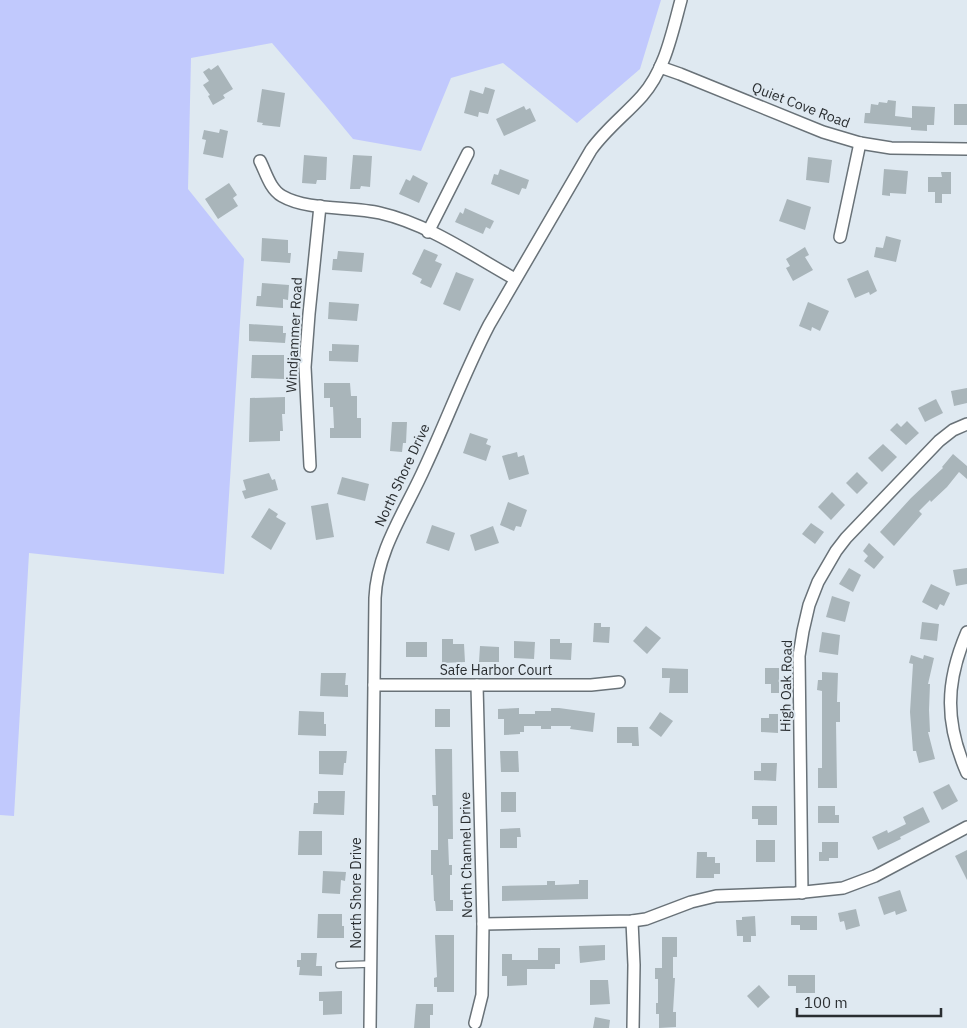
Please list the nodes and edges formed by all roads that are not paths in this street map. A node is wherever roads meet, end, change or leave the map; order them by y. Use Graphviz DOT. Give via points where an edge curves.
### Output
graph roads {
  1 [pos="681,0"];
  2 [pos="660,68"];
  3 [pos="860,143"];
  4 [pos="967,149"];
  5 [pos="468,153"];
  6 [pos="260,161"];
  7 [pos="320,206"];
  8 [pos="428,232"];
  9 [pos="840,237"];
  10 [pos="515,279"];
  11 [pos="967,424"];
  12 [pos="310,466"];
  13 [pos="967,632"];
  14 [pos="619,682"];
  15 [pos="374,685"];
  16 [pos="477,685"];
  17 [pos="967,774"];
  18 [pos="967,827"];
  19 [pos="802,893"];
  20 [pos="632,922"];
  21 [pos="483,924"];
  22 [pos="339,964"];
  23 [pos="370,964"];
  24 [pos="474,1023"];
  25 [pos="370,1028"];
  26 [pos="633,1028"];
  1 -- 2 [label="street, North Shore Drive"];
  2 -- 3 [label="street, Quiet Cove Road" via="823,132"];
  2 -- 10 [label="street, North Shore Drive" via="642,96 603,133 591,150"];
  3 -- 4 [label="street, Quiet Cove Road" via="891,148"];
  3 -- 9 [label="street"];
  5 -- 8 [label="street"];
  6 -- 7 [label="street" via="270,183 282,196"];
  7 -- 8 [label="street" via="380,213"];
  7 -- 12 [label="street, Windjammer Road" via="305,366"];
  8 -- 10 [label="street"];
  10 -- 15 [label="street, North Shore Drive" via="476,350 426,467 391,535 380,566 376,584"];
  11 -- 19 [label="street, High Oak Road" via="939,441 846,538 827,564 809,605 799,656"];
  13 -- 17 [label="street" via="956,659 950,709 952,733"];
  14 -- 16 [label="street, Safe Harbor Court"];
  15 -- 16 [label="street, Safe Harbor Court"];
  15 -- 23 [label="street, North Shore Drive"];
  16 -- 21 [label="street, North Channel Drive"];
  18 -- 19 [label="street" via="861,882 843,888"];
  19 -- 20 [label="street" via="716,896"];
  20 -- 21 [label="street"];
  20 -- 26 [label="street"];
  21 -- 24 [label="street, North Channel Drive" via="482,995"];
  22 -- 23 [label="lane"];
  23 -- 25 [label="street, North Shore Drive"];
}
